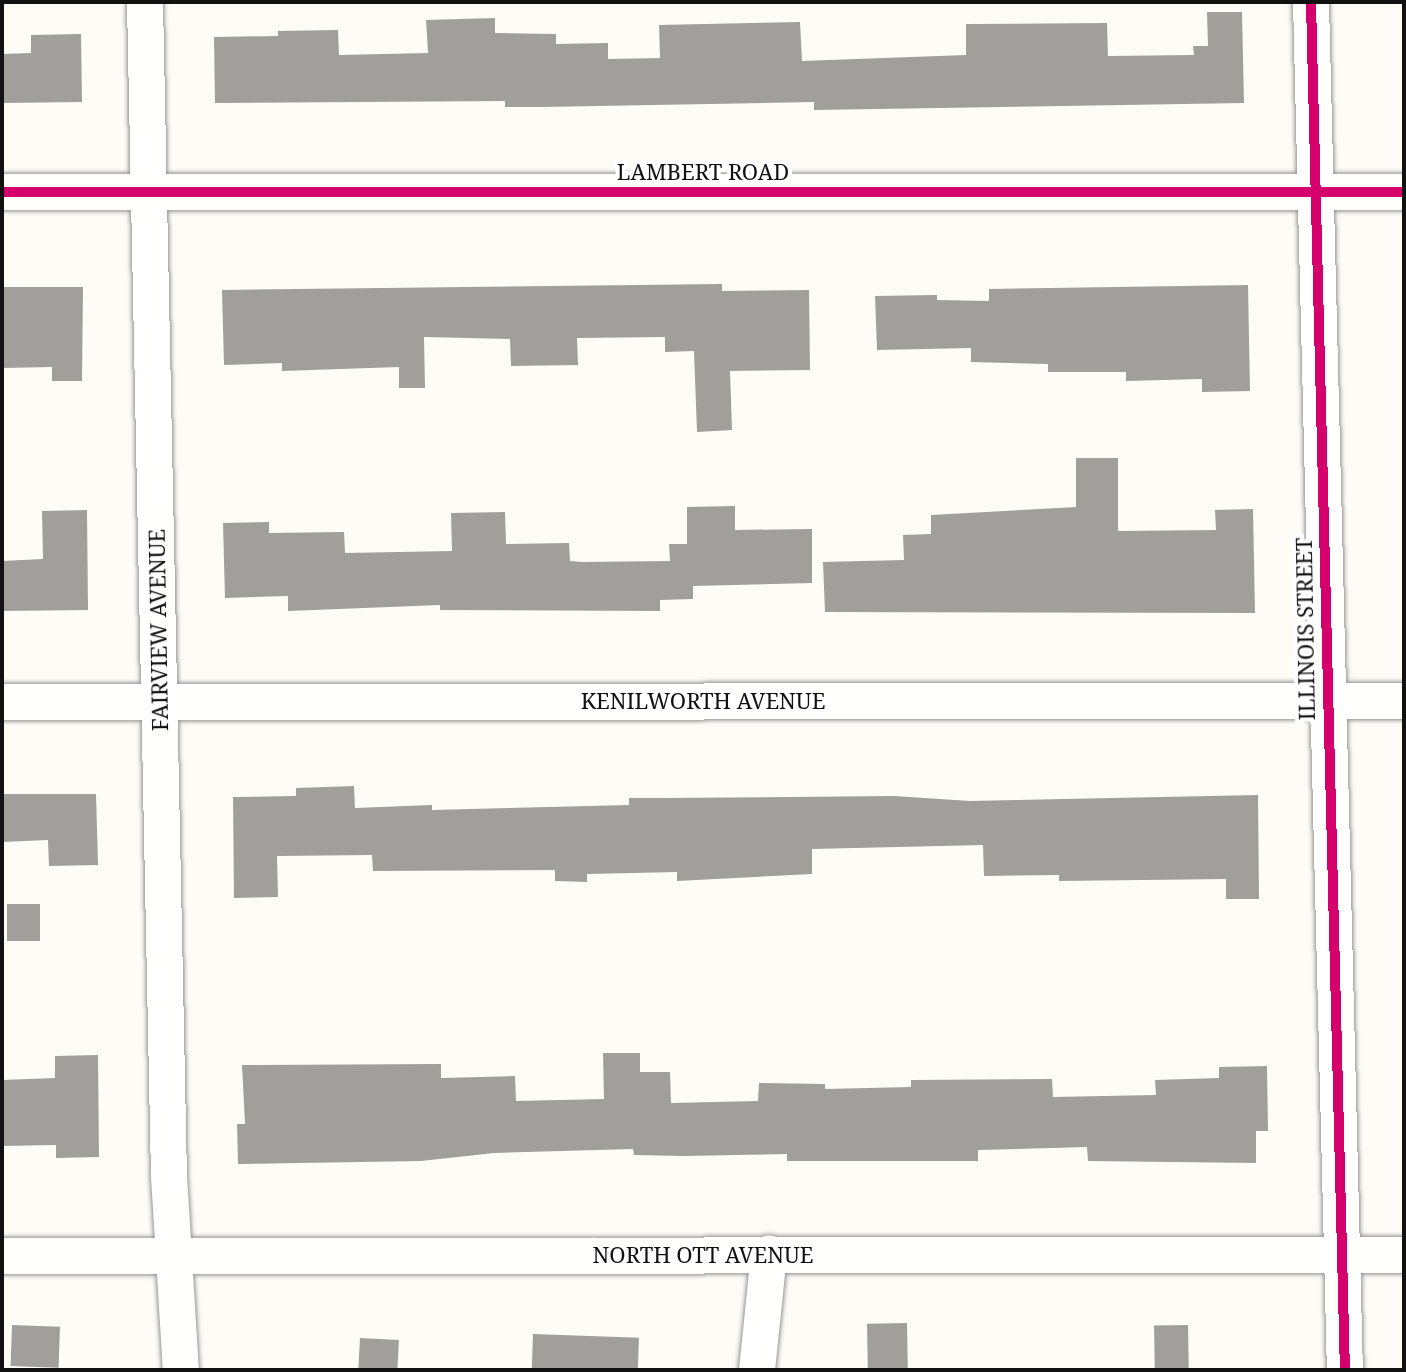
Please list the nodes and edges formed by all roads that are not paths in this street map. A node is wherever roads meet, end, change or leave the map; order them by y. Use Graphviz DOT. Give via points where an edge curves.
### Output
graph roads {
  1 [pos="145,2"];
  2 [pos="1311,2"];
  3 [pos="2,192"];
  4 [pos="149,192"];
  5 [pos="1315,192"];
  6 [pos="1404,192"];
  7 [pos="1326,701"];
  8 [pos="1404,701"];
  9 [pos="2,702"];
  10 [pos="160,702"];
  11 [pos="769,1254"];
  12 [pos="1340,1255"];
  13 [pos="1404,1255"];
  14 [pos="2,1256"];
  15 [pos="174,1257"];
  16 [pos="181,1370"];
  17 [pos="757,1370"];
  18 [pos="1345,1370"];
  1 -- 4 [label="street, FAIRVIEW AVENUE"];
  2 -- 5 [label="street, ILLINOIS STREET"];
  3 -- 4 [label="street, LAMBERT ROAD"];
  4 -- 5 [label="street, LAMBERT ROAD"];
  4 -- 10 [label="street, FAIRVIEW AVENUE"];
  5 -- 6 [label="street, LAMBERT ROAD"];
  5 -- 7 [label="street, ILLINOIS STREET"];
  7 -- 8 [label="street, KENILWORTH AVENUE"];
  7 -- 10 [label="street, KENILWORTH AVENUE"];
  7 -- 12 [label="street, ILLINOIS STREET"];
  9 -- 10 [label="street, KENILWORTH AVENUE"];
  10 -- 15 [label="street, FAIRVIEW AVENUE"];
  11 -- 12 [label="street, NORTH OTT AVENUE"];
  11 -- 15 [label="street, NORTH OTT AVENUE"];
  11 -- 17 [label="street"];
  12 -- 13 [label="street, NORTH OTT AVENUE"];
  12 -- 18 [label="street, ILLINOIS STREET"];
  14 -- 15 [label="street, NORTH OTT AVENUE"];
  15 -- 16 [label="street, FAIRVIEW AVENUE"];
}
